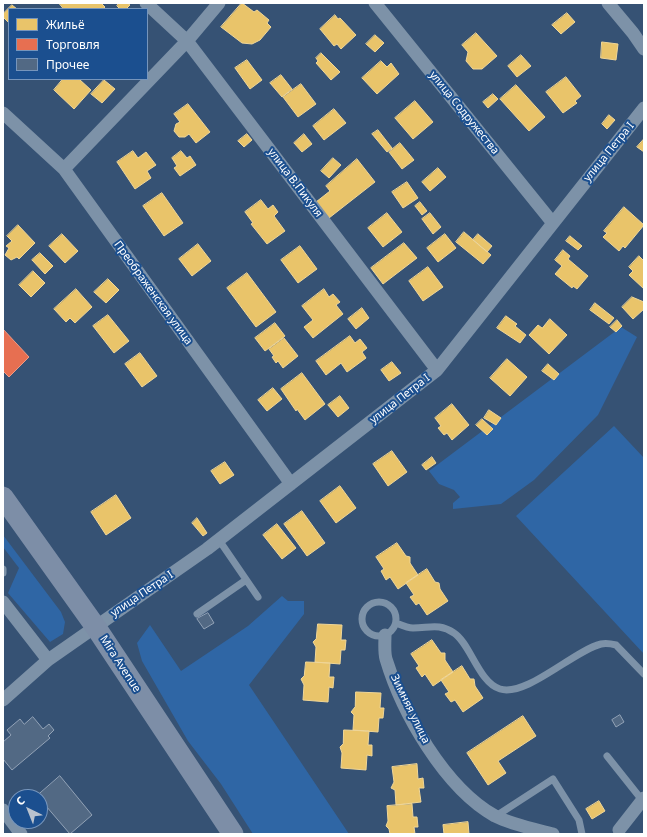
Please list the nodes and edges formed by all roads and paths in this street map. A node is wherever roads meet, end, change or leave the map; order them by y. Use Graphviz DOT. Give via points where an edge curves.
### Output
graph roads {
  1 [pos="146,3"];
  2 [pos="219,3"];
  3 [pos="375,3"];
  4 [pos="608,3"];
  5 [pos="187,41"];
  6 [pos="644,49"];
  7 [pos="644,108"];
  8 [pos="3,113"];
  9 [pos="64,169"];
  10 [pos="552,222"];
  11 [pos="437,370"];
  12 [pos="291,484"];
  13 [pos="3,497"];
  14 [pos="219,540"];
  15 [pos="3,569"];
  16 [pos="3,573"];
  17 [pos="246,580"];
  18 [pos="258,597"];
  19 [pos="3,602"];
  20 [pos="197,614"];
  21 [pos="396,623"];
  22 [pos="95,626"];
  23 [pos="385,635"];
  24 [pos="48,660"];
  25 [pos="644,674"];
  26 [pos="3,700"];
  27 [pos="607,756"];
  28 [pos="643,799"];
  29 [pos="3,810"];
  30 [pos="496,816"];
  31 [pos="616,833"];
  32 [pos="21,834"];
  33 [pos="233,834"];
  34 [pos="553,834"];
  35 [pos="582,834"];
  1 -- 5 [label="street, улица В.Пикуля"];
  2 -- 5 [label="street"];
  3 -- 10 [label="street, улица Содружества"];
  4 -- 6 [label="street"];
  5 -- 9 [label="street"];
  5 -- 11 [label="street, улица В.Пикуля"];
  7 -- 10 [label="street, улица Петра I"];
  8 -- 9 [label="street, Преображенская улица"];
  9 -- 12 [label="street, Преображенская улица"];
  10 -- 11 [label="street, улица Петра I"];
  11 -- 12 [label="street, улица Петра I"];
  12 -- 14 [label="street, улица Петра I"];
  13 -- 22 [label="main road, Mira Avenue"];
  14 -- 17 [label="lane"];
  14 -- 22 [label="street, улица Петра I"];
  15 -- 16 [label="lane"];
  17 -- 18 [label="lane"];
  17 -- 20 [label="lane"];
  19 -- 24 [label="street"];
  21 -- 23 [label="lane"];
  21 -- 23 [label="lane" via="395,612 387,604 376,602 366,608 362,620 366,629 374,635"];
  21 -- 25 [label="lane" via="411,628 444,626 456,634 482,673 500,689 518,690 576,655 602,643 616,645"];
  22 -- 24 [label="street, улица Петра I"];
  22 -- 33 [label="main road, Mira Avenue"];
  23 -- 30 [label="street, Зимняя улица" via="385,658 418,731 456,786"];
  24 -- 26 [label="street, улица Петра I"];
  27 -- 28 [label="lane"];
  28 -- 31 [label="street"];
  29 -- 32 [label="street"];
  30 -- 34 [label="street, Зимняя улица" via="517,825"];
  30 -- 35 [label="lane" via="553,779 579,820"];
}
